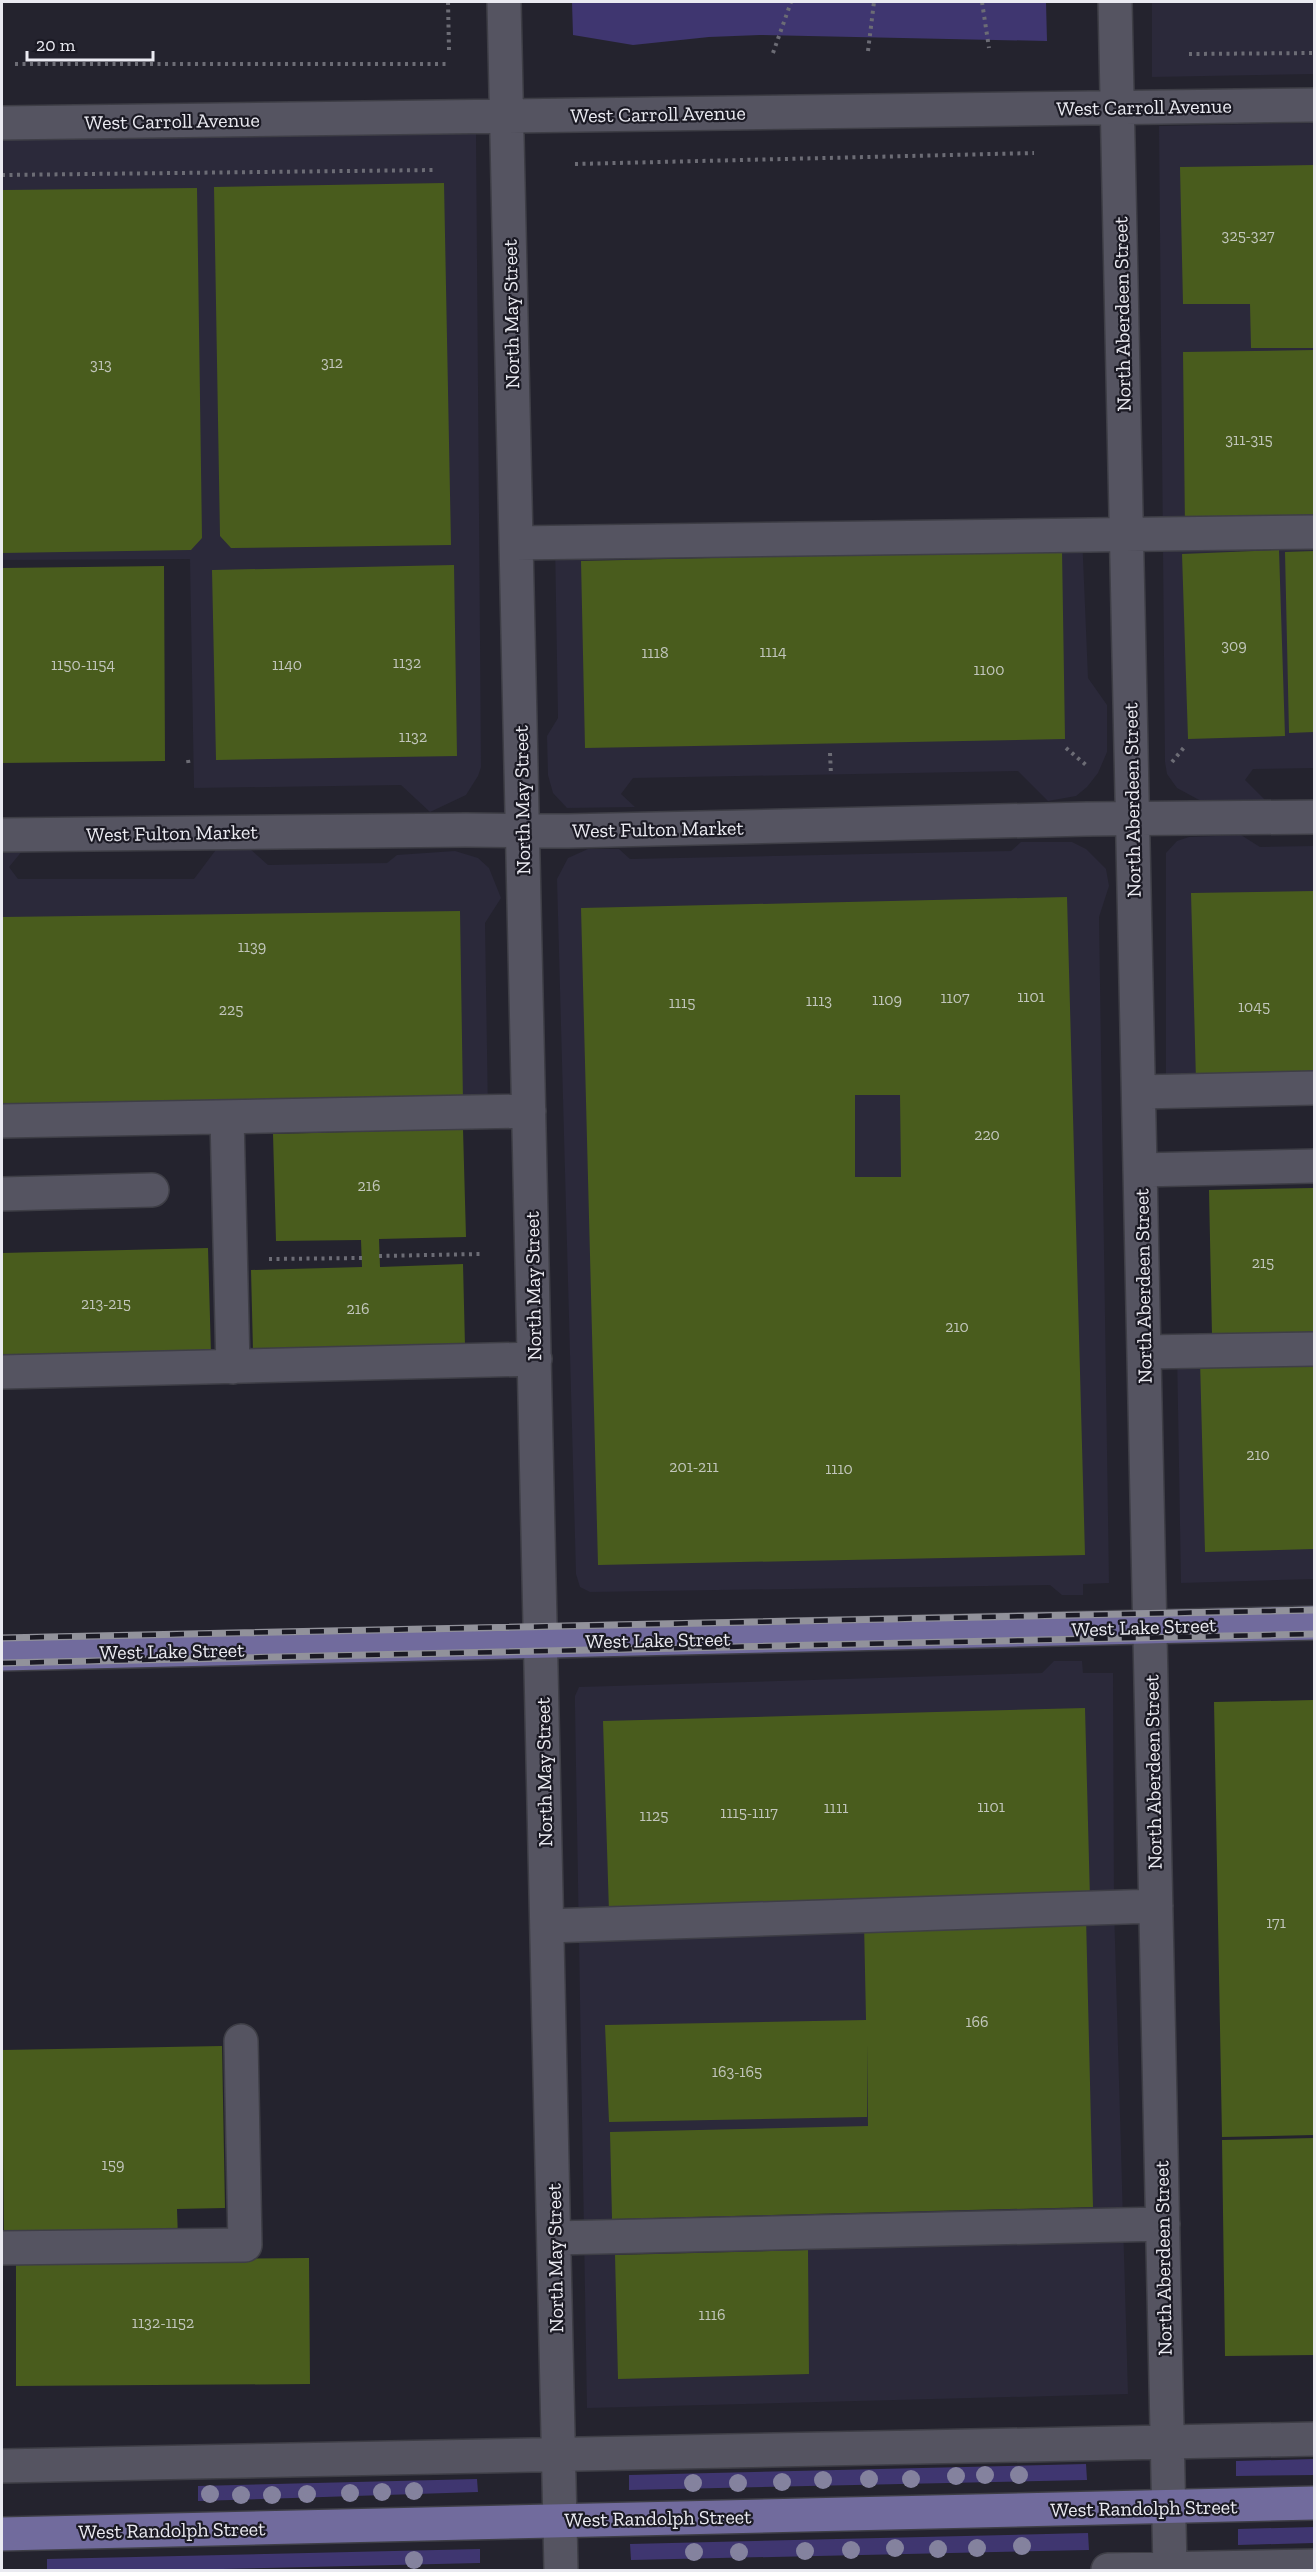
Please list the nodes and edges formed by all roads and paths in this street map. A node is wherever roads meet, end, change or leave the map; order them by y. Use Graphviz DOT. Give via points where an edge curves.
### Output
graph roads {
  1 [pos="448,2"];
  2 [pos="504,2"];
  3 [pos="791,2"];
  4 [pos="874,2"];
  5 [pos="982,2"];
  6 [pos="1115,2"];
  7 [pos="989,48"];
  8 [pos="449,50"];
  9 [pos="868,51"];
  10 [pos="773,53"];
  11 [pos="1314,53"];
  12 [pos="1189,54"];
  13 [pos="15,64"];
  14 [pos="449,64"];
  15 [pos="1314,105"];
  16 [pos="1118,108"];
  17 [pos="506,116"];
  18 [pos="2,123"];
  19 [pos="1034,153"];
  20 [pos="575,164"];
  21 [pos="433,170"];
  22 [pos="2,175"];
  23 [pos="1314,532"];
  24 [pos="1127,534"];
  25 [pos="516,543"];
  26 [pos="1186,745"];
  27 [pos="1066,748"];
  28 [pos="830,753"];
  29 [pos="188,760"];
  30 [pos="1172,762"];
  31 [pos="1086,765"];
  32 [pos="189,766"];
  33 [pos="831,776"];
  34 [pos="1314,818"];
  35 [pos="1133,819"];
  36 [pos="523,831"];
  37 [pos="2,835"];
  38 [pos="1314,1088"];
  39 [pos="1139,1092"];
  40 [pos="529,1112"];
  41 [pos="227,1117"];
  42 [pos="2,1121"];
  43 [pos="1314,1166"];
  44 [pos="1140,1170"];
  45 [pos="152,1190"];
  46 [pos="2,1194"];
  47 [pos="480,1254"];
  48 [pos="379,1256"];
  49 [pos="362,1258"];
  50 [pos="230,1259"];
  51 [pos="1314,1349"];
  52 [pos="1144,1352"];
  53 [pos="535,1359"];
  54 [pos="233,1366"];
  55 [pos="2,1372"];
  56 [pos="1314,1623"];
  57 [pos="1150,1627"];
  58 [pos="541,1642"];
  59 [pos="2,1654"];
  60 [pos="1156,1906"];
  61 [pos="547,1926"];
  62 [pos="241,2041"];
  63 [pos="1163,2224"];
  64 [pos="554,2238"];
  65 [pos="2,2248"];
  66 [pos="1314,2439"];
  67 [pos="1167,2442"];
  68 [pos="559,2455"];
  69 [pos="2,2466"];
  70 [pos="1314,2503"];
  71 [pos="1168,2507"];
  72 [pos="560,2521"];
  73 [pos="2,2534"];
  74 [pos="1314,2566"];
  75 [pos="1170,2570"];
  76 [pos="561,2571"];
  77 [pos="1108,2571"];
  1 -- 8 [label="path"];
  2 -- 17 [label="street, North May Street"];
  3 -- 10 [label="path"];
  4 -- 9 [label="path"];
  5 -- 7 [label="path"];
  6 -- 16 [label="street, North Aberdeen Street"];
  11 -- 12 [label="path"];
  13 -- 14 [label="path"];
  15 -- 16 [label="street, West Carroll Avenue"];
  16 -- 17 [label="street, West Carroll Avenue"];
  16 -- 24 [label="street, North Aberdeen Street"];
  17 -- 18 [label="street, West Carroll Avenue"];
  17 -- 25 [label="street, North May Street"];
  19 -- 20 [label="path"];
  21 -- 22 [label="path"];
  23 -- 24 [label="street"];
  24 -- 25 [label="street"];
  24 -- 35 [label="street, North Aberdeen Street"];
  25 -- 36 [label="street, North May Street"];
  26 -- 30 [label="path"];
  27 -- 31 [label="path"];
  28 -- 33 [label="path"];
  29 -- 32 [label="path"];
  34 -- 35 [label="street, West Fulton Market"];
  35 -- 36 [label="street, West Fulton Market"];
  35 -- 39 [label="street, North Aberdeen Street"];
  36 -- 37 [label="street, West Fulton Market"];
  36 -- 40 [label="street, North May Street"];
  38 -- 39 [label="street"];
  39 -- 44 [label="street, North Aberdeen Street"];
  40 -- 41 [label="street"];
  40 -- 53 [label="street, North May Street"];
  41 -- 42 [label="street"];
  41 -- 50 [label="street"];
  43 -- 44 [label="street"];
  44 -- 52 [label="street, North Aberdeen Street"];
  45 -- 46 [label="street"];
  47 -- 48 [label="path"];
  49 -- 50 [label="path"];
  50 -- 54 [label="street"];
  51 -- 52 [label="street"];
  52 -- 57 [label="street, North Aberdeen Street"];
  53 -- 54 [label="street"];
  53 -- 58 [label="street, North May Street"];
  54 -- 55 [label="street"];
  56 -- 57 [label="main road, West Lake Street"];
  57 -- 58 [label="main road, West Lake Street"];
  57 -- 60 [label="street, North Aberdeen Street"];
  58 -- 59 [label="main road, West Lake Street"];
  58 -- 61 [label="street, North May Street"];
  60 -- 61 [label="street"];
  60 -- 63 [label="street, North Aberdeen Street"];
  61 -- 64 [label="street, North May Street"];
  62 -- 65 [label="street" via="245,2245"];
  63 -- 64 [label="street"];
  63 -- 67 [label="street, North Aberdeen Street"];
  64 -- 68 [label="street, North May Street"];
  66 -- 67 [label="street"];
  67 -- 68 [label="street"];
  67 -- 71 [label="street, North Aberdeen Street"];
  68 -- 69 [label="street"];
  68 -- 72 [label="street, North May Street"];
  70 -- 71 [label="main road, West Randolph Street"];
  71 -- 72 [label="main road, West Randolph Street"];
  71 -- 75 [label="street, North Aberdeen Street"];
  72 -- 73 [label="main road, West Randolph Street"];
  72 -- 76 [label="street, North May Street"];
  74 -- 75 [label="street"];
  75 -- 77 [label="street"];
}
